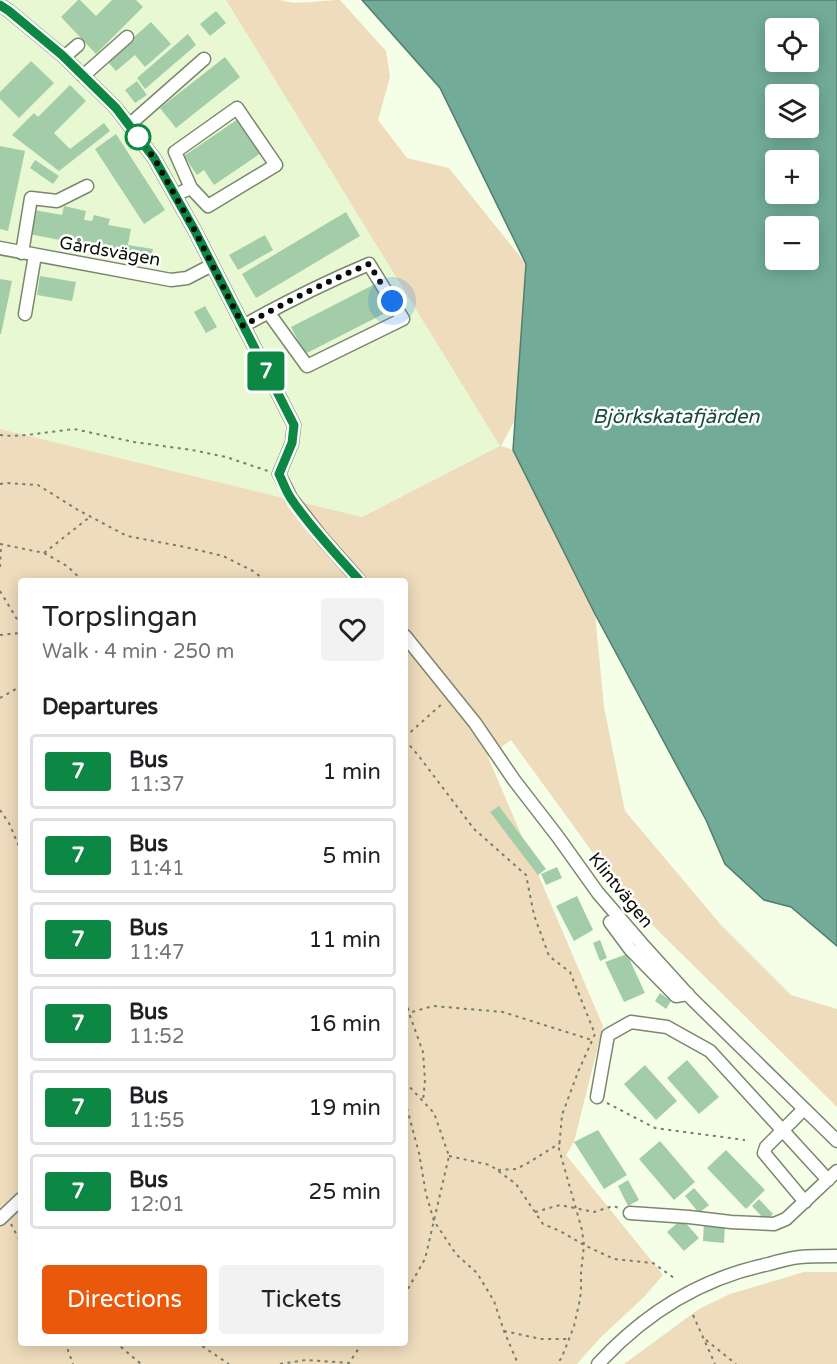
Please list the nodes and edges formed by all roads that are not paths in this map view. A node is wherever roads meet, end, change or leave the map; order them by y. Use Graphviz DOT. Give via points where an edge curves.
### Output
graph roads {
  1 [pos="0,5"];
  2 [pos="127,37"];
  3 [pos="78,45"];
  4 [pos="64,57"];
  5 [pos="204,59"];
  6 [pos="83,76"];
  7 [pos="129,125"];
  8 [pos="87,186"];
  9 [pos="191,188"];
  10 [pos="175,195"];
  11 [pos="0,248"];
  12 [pos="29,254"];
  13 [pos="212,265"];
  14 [pos="268,312"];
  15 [pos="25,314"];
  16 [pos="243,326"];
  17 [pos="357,578"];
  18 [pos="408,640"];
  19 [pos="610,922"];
  20 [pos="688,994"];
  21 [pos="597,1097"];
  22 [pos="804,1109"];
  23 [pos="783,1129"];
  24 [pos="837,1141"];
  25 [pos="833,1176"];
  26 [pos="18,1202"];
  27 [pos="805,1202"];
  28 [pos="630,1212"];
  29 [pos="3,1216"];
  30 [pos="837,1256"];
  31 [pos="598,1364"];
  1 -- 4 [label="street"];
  2 -- 6 [label="street"];
  3 -- 4 [label="street"];
  4 -- 6 [label="street"];
  5 -- 7 [label="street"];
  6 -- 7 [label="street"];
  7 -- 10 [label="street"];
  8 -- 12 [label="street" via="57,201 32,198"];
  9 -- 9 [label="street" via="175,152 237,108 276,165 208,206"];
  9 -- 10 [label="street"];
  10 -- 13 [label="street"];
  11 -- 12 [label="street, Gårdsvägen"];
  12 -- 13 [label="street, Gårdsvägen" via="171,280 187,278"];
  12 -- 15 [label="street"];
  13 -- 16 [label="street"];
  14 -- 14 [label="street" via="369,264 403,319 307,366"];
  14 -- 16 [label="street"];
  16 -- 17 [label="street" via="294,425 292,443 279,474 291,498"];
  18 -- 20 [label="street, Klintvägen" via="476,723 598,893"];
  19 -- 20 [label="street" via="630,949 676,996"];
  20 -- 22 [label="street, Klintvägen"];
  21 -- 23 [label="street" via="608,1035 631,1022 668,1027 710,1051"];
  22 -- 23 [label="street"];
  22 -- 24 [label="street, Klintvägen"];
  23 -- 25 [label="street"];
  23 -- 27 [label="street" via="764,1153"];
  25 -- 27 [label="street"];
  26 -- 29 [label="street"];
  27 -- 28 [label="street" via="786,1220 774,1224"];
  30 -- 31 [label="street" via="799,1257 755,1267 693,1289 645,1320"];
}
